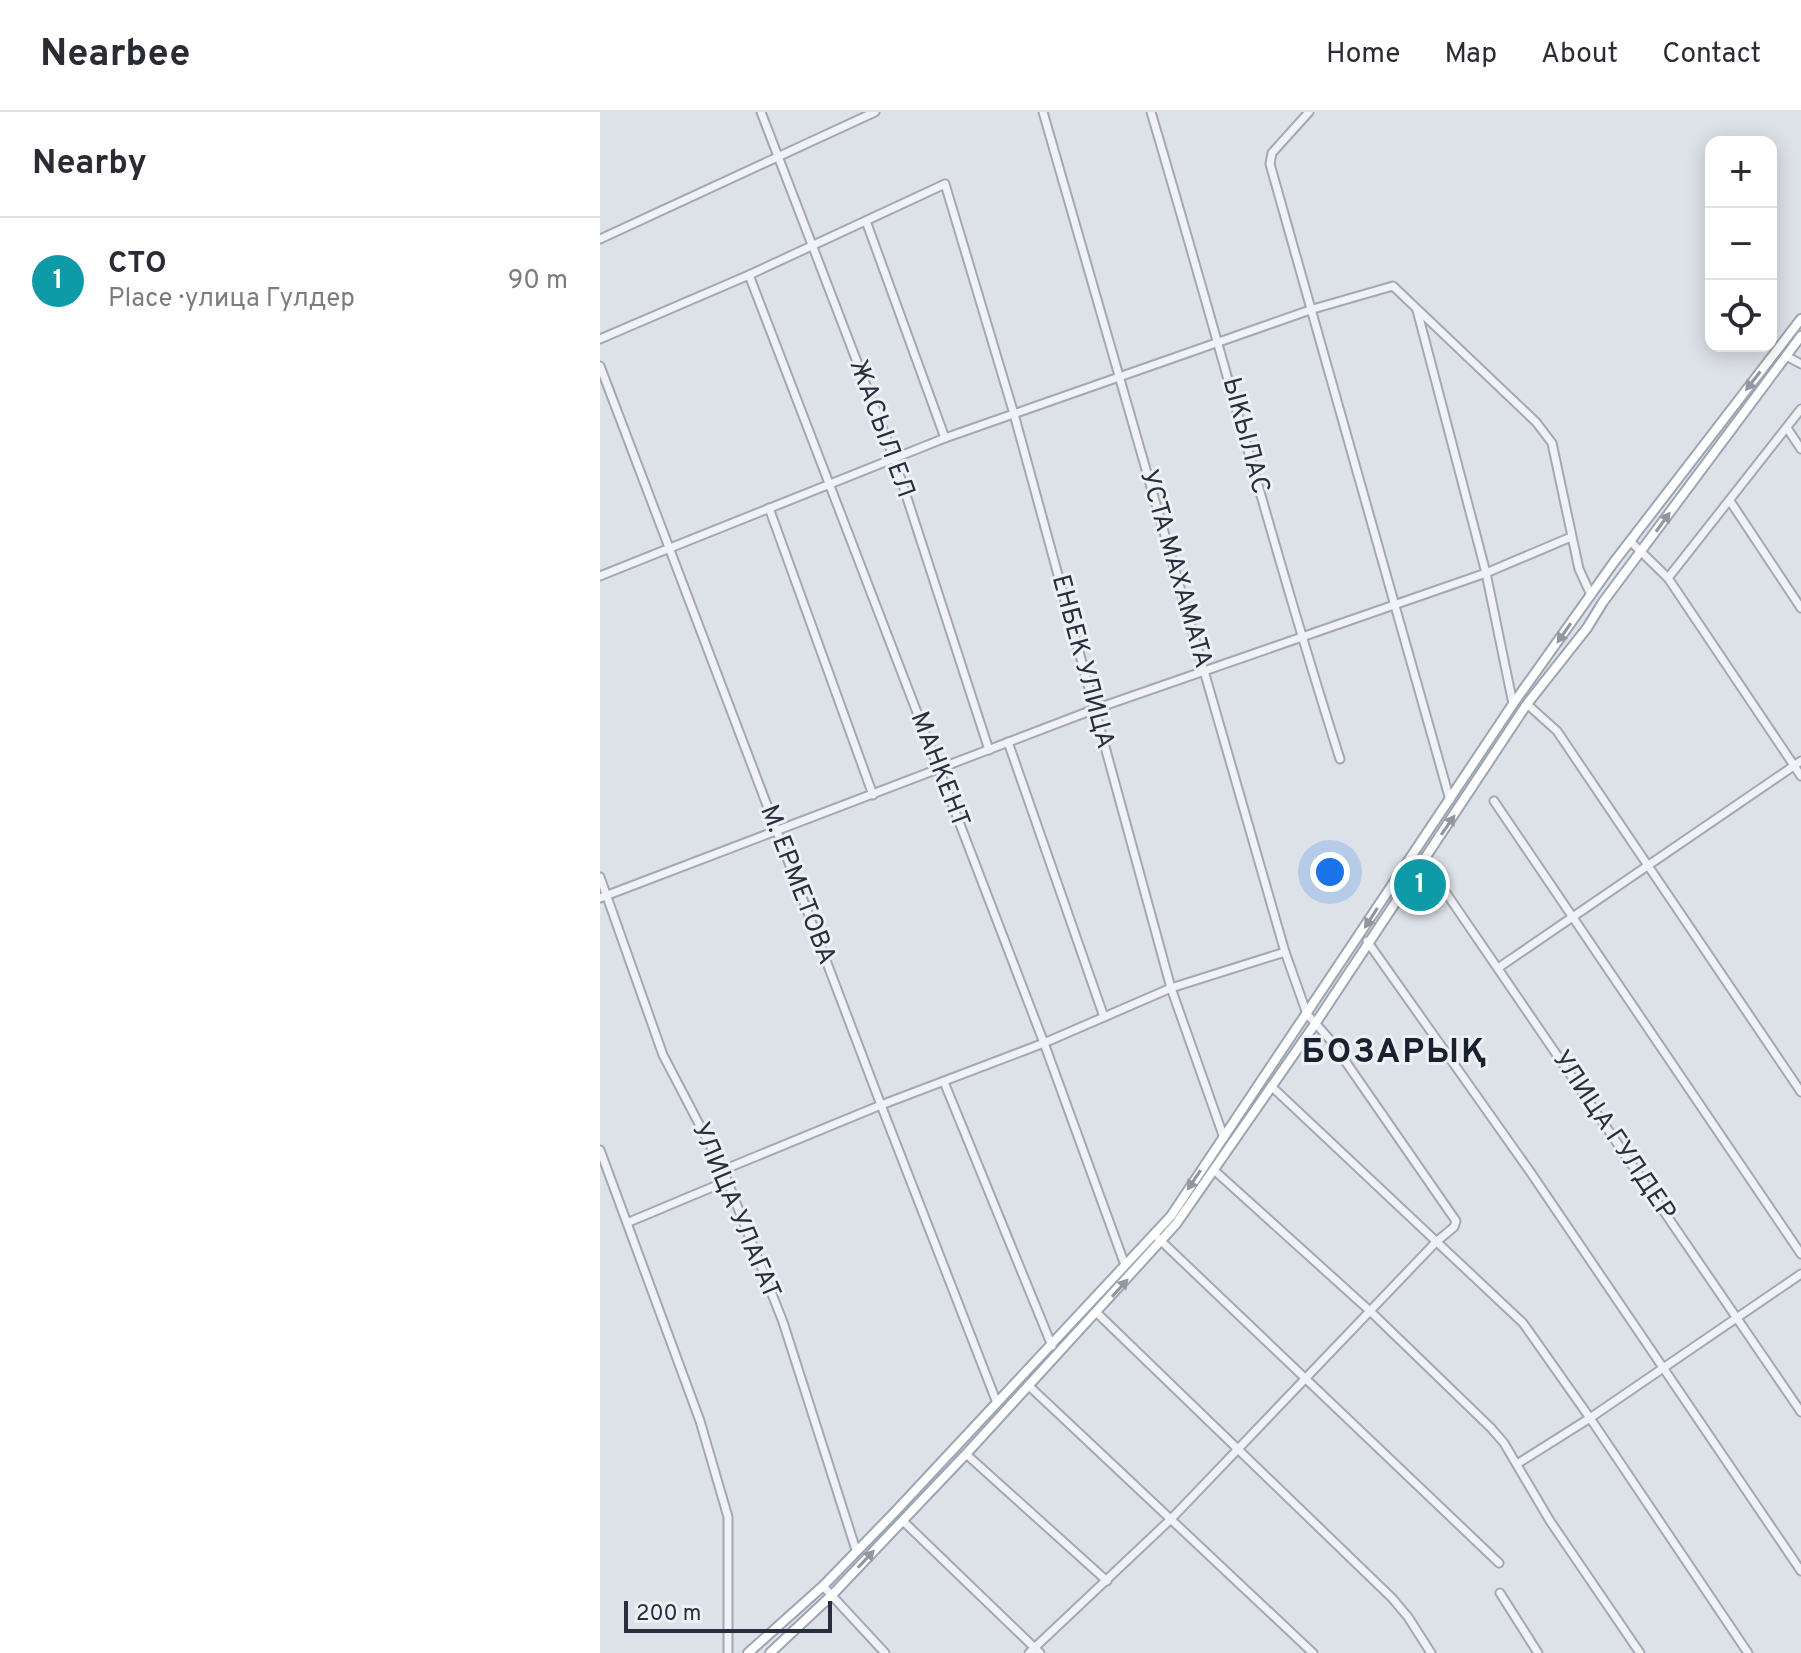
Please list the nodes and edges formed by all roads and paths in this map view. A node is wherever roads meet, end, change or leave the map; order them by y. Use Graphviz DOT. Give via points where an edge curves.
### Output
graph roads {
  1 [pos="761,112"];
  2 [pos="875,112"];
  3 [pos="1043,112"];
  4 [pos="1151,112"];
  5 [pos="1309,112"];
  6 [pos="778,157"];
  7 [pos="866,221"];
  8 [pos="600,239"];
  9 [pos="814,245"];
  10 [pos="749,275"];
  11 [pos="1313,309"];
  12 [pos="1416,310"];
  13 [pos="1801,319"];
  14 [pos="1801,336"];
  15 [pos="600,339"];
  16 [pos="1220,343"];
  17 [pos="1786,356"];
  18 [pos="1801,364"];
  19 [pos="600,366"];
  20 [pos="1119,376"];
  21 [pos="1801,409"];
  22 [pos="1014,414"];
  23 [pos="1787,428"];
  24 [pos="945,438"];
  25 [pos="1801,449"];
  26 [pos="894,458"];
  27 [pos="829,485"];
  28 [pos="1730,501"];
  29 [pos="769,508"];
  30 [pos="1571,537"];
  31 [pos="1630,541"];
  32 [pos="669,547"];
  33 [pos="1640,553"];
  34 [pos="1486,573"];
  35 [pos="600,576"];
  36 [pos="1668,578"];
  37 [pos="1591,595"];
  38 [pos="1396,605"];
  39 [pos="1801,608"];
  40 [pos="1301,638"];
  41 [pos="1205,672"];
  42 [pos="1513,704"];
  43 [pos="1527,704"];
  44 [pos="1095,709"];
  45 [pos="1008,742"];
  46 [pos="989,750"];
  47 [pos="1340,759"];
  48 [pos="1798,764"];
  49 [pos="939,770"];
  50 [pos="1801,776"];
  51 [pos="873,795"];
  52 [pos="1450,800"];
  53 [pos="1494,801"];
  54 [pos="777,831"];
  55 [pos="1420,864"];
  56 [pos="1648,866"];
  57 [pos="600,877"];
  58 [pos="604,897"];
  59 [pos="1573,917"];
  60 [pos="1367,941"];
  61 [pos="1285,952"];
  62 [pos="1498,968"];
  63 [pos="1171,988"];
  64 [pos="1307,1014"];
  65 [pos="1104,1017"];
  66 [pos="1315,1024"];
  67 [pos="1044,1043"];
  68 [pos="944,1082"];
  69 [pos="1271,1086"];
  70 [pos="1801,1092"];
  71 [pos="881,1105"];
  72 [pos="1224,1138"];
  73 [pos="600,1150"];
  74 [pos="723,1170"];
  75 [pos="1215,1171"];
  76 [pos="727,1181"];
  77 [pos="629,1222"];
  78 [pos="1153,1234"];
  79 [pos="1162,1242"];
  80 [pos="1436,1242"];
  81 [pos="1801,1254"];
  82 [pos="1125,1265"];
  83 [pos="1801,1274"];
  84 [pos="1370,1311"];
  85 [pos="1097,1313"];
  86 [pos="1737,1318"];
  87 [pos="1052,1346"];
  88 [pos="1663,1367"];
  89 [pos="1305,1379"];
  90 [pos="1028,1385"];
  91 [pos="997,1403"];
  92 [pos="1801,1412"];
  93 [pos="1590,1418"];
  94 [pos="982,1419"];
  95 [pos="990,1427"];
  96 [pos="1239,1448"];
  97 [pos="966,1454"];
  98 [pos="1517,1464"];
  99 [pos="1172,1518"];
  100 [pos="903,1521"];
  101 [pos="856,1550"];
  102 [pos="1499,1563"];
  103 [pos="1801,1571"];
  104 [pos="1107,1581"];
  105 [pos="823,1586"];
  106 [pos="1500,1593"];
  107 [pos="832,1595"];
  108 [pos="1035,1651"];
  109 [pos="728,1653"];
  110 [pos="748,1653"];
  111 [pos="770,1653"];
  112 [pos="885,1653"];
  113 [pos="1313,1653"];
  114 [pos="1431,1653"];
  115 [pos="1538,1653"];
  116 [pos="1640,1653"];
  117 [pos="1748,1653"];
  1 -- 6 [label="street, ЖАСЫЛ ЕЛ"];
  2 -- 6 [label="street"];
  3 -- 20 [label="street, УСТА МАХАМАТА"];
  4 -- 16 [label="street, ЫКЫЛАС"];
  5 -- 11 [label="street" via="1272,153 1270,164"];
  6 -- 8 [label="street"];
  6 -- 9 [label="street, ЖАСЫЛ ЕЛ"];
  7 -- 9 [label="street"];
  7 -- 22 [label="street, ЕНБЕК УЛИЦА" via="945,184"];
  7 -- 24 [label="street"];
  9 -- 10 [label="street"];
  9 -- 26 [label="street, ЖАСЫЛ ЕЛ"];
  10 -- 15 [label="street"];
  10 -- 27 [label="street, МАНКЕНТ"];
  11 -- 12 [label="street" via="1393,286"];
  11 -- 16 [label="street"];
  11 -- 38 [label="street"];
  12 -- 30 [label="street" via="1552,443"];
  12 -- 34 [label="street"];
  13 -- 31 [label="main road, one-way"];
  14 -- 17 [label="main road"];
  16 -- 20 [label="street"];
  16 -- 40 [label="street, ЫКЫЛАС"];
  17 -- 18 [label="street"];
  33 -- 17 [label="main road, one-way"];
  19 -- 32 [label="street, М. ЕРМЕТОВА"];
  20 -- 22 [label="street"];
  20 -- 41 [label="street, УСТА МАХАМАТА"];
  21 -- 23 [label="street"];
  22 -- 24 [label="street"];
  22 -- 44 [label="street, ЕНБЕК УЛИЦА"];
  23 -- 25 [label="street"];
  23 -- 28 [label="street"];
  24 -- 26 [label="street"];
  26 -- 27 [label="street"];
  26 -- 46 [label="street, ЖАСЫЛ ЕЛ"];
  27 -- 29 [label="street"];
  27 -- 49 [label="street, МАНКЕНТ"];
  28 -- 36 [label="street"];
  28 -- 39 [label="street"];
  29 -- 32 [label="street"];
  29 -- 51 [label="street"];
  30 -- 34 [label="street"];
  30 -- 37 [label="street"];
  31 -- 33 [label="street"];
  31 -- 37 [label="main road"];
  32 -- 35 [label="street"];
  32 -- 54 [label="street, М. ЕРМЕТОВА"];
  33 -- 36 [label="street"];
  33 -- 43 [label="main road"];
  34 -- 38 [label="street"];
  34 -- 42 [label="street"];
  36 -- 48 [label="street"];
  37 -- 42 [label="main road, one-way"];
  38 -- 40 [label="street"];
  38 -- 52 [label="street"];
  40 -- 41 [label="street"];
  40 -- 47 [label="street, ЫКЫЛАС"];
  41 -- 44 [label="street"];
  41 -- 61 [label="street, УСТА МАХАМАТА"];
  42 -- 52 [label="main road"];
  55 -- 43 [label="main road, one-way"];
  43 -- 56 [label="street" via="1557,731"];
  44 -- 45 [label="street"];
  44 -- 63 [label="street, ЕНБЕК УЛИЦА"];
  45 -- 46 [label="street"];
  45 -- 65 [label="street"];
  46 -- 49 [label="street"];
  48 -- 50 [label="street"];
  48 -- 56 [label="street"];
  49 -- 51 [label="street"];
  49 -- 67 [label="street, МАНКЕНТ"];
  51 -- 54 [label="street"];
  52 -- 64 [label="main road, one-way"];
  53 -- 59 [label="street"];
  54 -- 58 [label="street"];
  54 -- 71 [label="street, М. ЕРМЕТОВА"];
  55 -- 60 [label="main road"];
  55 -- 62 [label="street, УЛИЦА ГУЛДЕР"];
  56 -- 59 [label="street"];
  56 -- 70 [label="street"];
  57 -- 58 [label="street, УЛИЦА УЛАГАТ"];
  58 -- 74 [label="street, УЛИЦА УЛАГАТ" via="663,1055"];
  59 -- 62 [label="street"];
  59 -- 81 [label="street"];
  60 -- 66 [label="main road"];
  60 -- 88 [label="street"];
  61 -- 63 [label="street"];
  61 -- 64 [label="street, УСТА МАХАМАТА"];
  62 -- 86 [label="street, УЛИЦА ГУЛДЕР"];
  63 -- 65 [label="street"];
  63 -- 72 [label="street, ЕНБЕК УЛИЦА"];
  64 -- 66 [label="street, УСТА МАХАМАТА"];
  64 -- 72 [label="main road"];
  65 -- 67 [label="street"];
  66 -- 69 [label="main road"];
  66 -- 80 [label="street, УСТА МАХАМАТА" via="1456,1219"];
  67 -- 68 [label="street"];
  67 -- 82 [label="street, МАНКЕНТ"];
  68 -- 71 [label="street"];
  68 -- 87 [label="street"];
  69 -- 75 [label="main road"];
  69 -- 80 [label="street"];
  71 -- 74 [label="street"];
  71 -- 91 [label="street, М. ЕРМЕТОВА"];
  72 -- 78 [label="main road, one-way"];
  73 -- 77 [label="street"];
  74 -- 76 [label="street, УЛИЦА УЛАГАТ"];
  75 -- 79 [label="main road"];
  75 -- 84 [label="street"];
  76 -- 77 [label="street"];
  76 -- 101 [label="street, УЛИЦА УЛАГАТ" via="783,1322"];
  77 -- 109 [label="street" via="728,1517"];
  78 -- 79 [label="street"];
  78 -- 82 [label="main road"];
  85 -- 79 [label="main road, one-way"];
  79 -- 89 [label="street"];
  80 -- 84 [label="street"];
  80 -- 93 [label="street" via="1523,1323"];
  82 -- 87 [label="main road"];
  83 -- 86 [label="street"];
  84 -- 89 [label="street"];
  84 -- 98 [label="street" via="1491,1428"];
  85 -- 90 [label="main road"];
  85 -- 96 [label="street"];
  86 -- 88 [label="street"];
  86 -- 92 [label="street, УЛИЦА ГУЛДЕР"];
  87 -- 91 [label="main road"];
  88 -- 93 [label="street"];
  88 -- 103 [label="street"];
  89 -- 96 [label="street"];
  89 -- 102 [label="street"];
  90 -- 95 [label="main road"];
  90 -- 99 [label="street"];
  91 -- 94 [label="main road"];
  93 -- 98 [label="street"];
  93 -- 117 [label="street"];
  94 -- 95 [label="main road"];
  94 -- 101 [label="main road"];
  95 -- 97 [label="main road"];
  96 -- 99 [label="street"];
  96 -- 114 [label="street" via="1408,1617"];
  97 -- 100 [label="main road"];
  97 -- 104 [label="street"];
  98 -- 116 [label="street"];
  99 -- 104 [label="street"];
  99 -- 113 [label="street"];
  107 -- 100 [label="main road, one-way"];
  100 -- 108 [label="street"];
  101 -- 105 [label="main road"];
  104 -- 108 [label="street"];
  105 -- 107 [label="street"];
  105 -- 110 [label="main road"];
  106 -- 115 [label="street"];
  107 -- 111 [label="main road"];
  107 -- 112 [label="street"];
}
